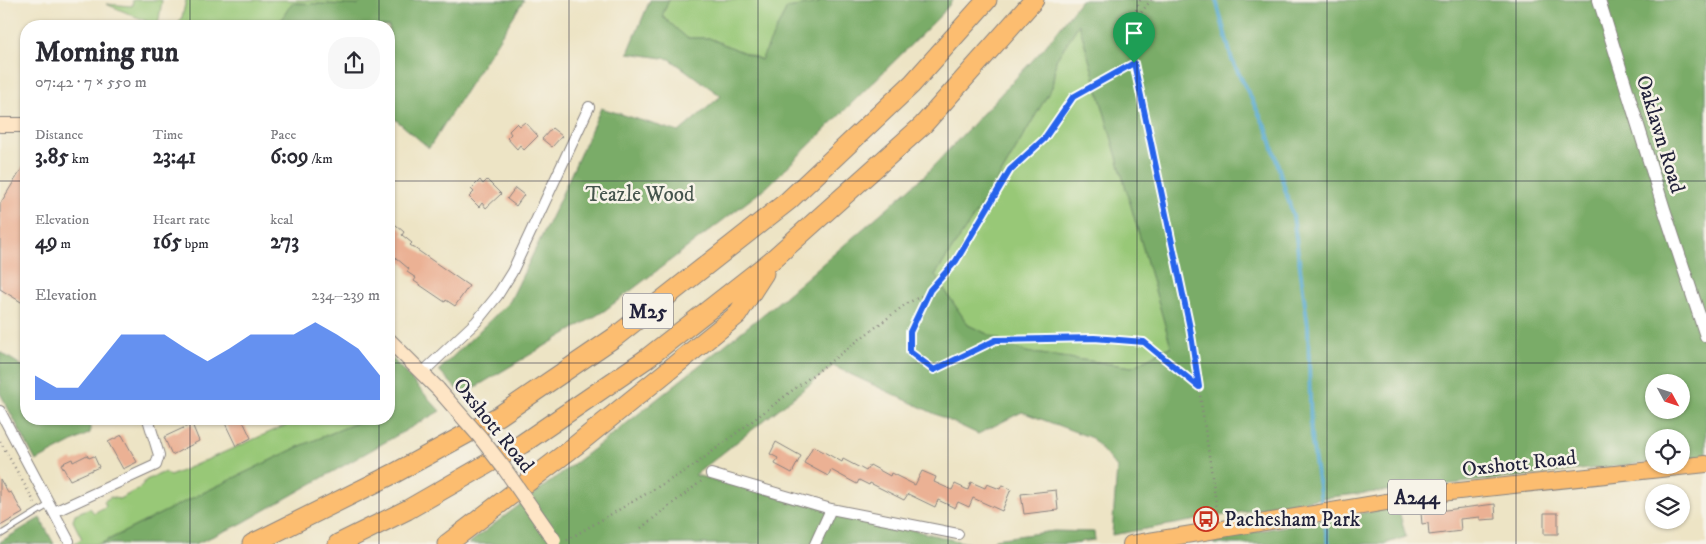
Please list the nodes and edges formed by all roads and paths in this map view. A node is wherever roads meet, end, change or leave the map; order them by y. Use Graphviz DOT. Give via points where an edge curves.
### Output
graph roads {
  1 [pos="987,0"];
  2 [pos="1034,0"];
  3 [pos="1140,0"];
  4 [pos="1151,0"];
  5 [pos="1599,0"];
  6 [pos="1129,28"];
  7 [pos="1134,63"];
  8 [pos="589,107"];
  9 [pos="0,125"];
  10 [pos="20,125"];
  11 [pos="771,261"];
  12 [pos="930,290"];
  13 [pos="1706,336"];
  14 [pos="395,346"];
  15 [pos="423,372"];
  16 [pos="1199,387"];
  17 [pos="0,411"];
  18 [pos="150,425"];
  19 [pos="0,441"];
  20 [pos="1706,464"];
  21 [pos="711,474"];
  22 [pos="52,508"];
  23 [pos="831,508"];
  24 [pos="39,510"];
  25 [pos="641,528"];
  26 [pos="1220,528"];
  27 [pos="0,534"];
  28 [pos="958,534"];
  29 [pos="69,541"];
  30 [pos="557,542"];
  31 [pos="252,544"];
  32 [pos="338,544"];
  33 [pos="447,544"];
  34 [pos="815,544"];
  35 [pos="1131,544"];
  1 -- 31 [label="highway, M25" via="912,84 788,201 615,338 499,416 395,474"];
  2 -- 11 [label="highway, M25" via="922,125"];
  3 -- 6 [label="path"];
  4 -- 6 [label="path"];
  5 -- 13 [label="street, Oaklawn Road"];
  6 -- 7 [label="path"];
  7 -- 12 [label="path" via="1073,97 1044,139 1010,170 956,261"];
  7 -- 16 [label="path" via="1190,328"];
  8 -- 15 [label="street" via="512,272 497,296 476,322"];
  9 -- 10 [label="main road"];
  11 -- 32 [label="highway, M25" via="646,359 522,444 407,510"];
  11 -- 33 [label="highway, M25" via="737,315"];
  12 -- 16 [label="path" via="910,332 910,352 934,370 996,340 1094,338 1144,342"];
  12 -- 30 [label="path" via="906,304 692,467"];
  14 -- 15 [label="main road, Oxshott Road"];
  15 -- 30 [label="main road, Oxshott Road, bridge" via="492,452"];
  16 -- 26 [label="path"];
  17 -- 22 [label="street"];
  18 -- 22 [label="street" via="159,455 156,465"];
  19 -- 24 [label="path"];
  20 -- 26 [label="main road, Oxshott Road / A244" via="1441,493"];
  21 -- 23 [label="street"];
  21 -- 25 [label="path"];
  22 -- 24 [label="lane"];
  22 -- 29 [label="street"];
  23 -- 28 [label="street"];
  23 -- 34 [label="street"];
  24 -- 27 [label="lane"];
  26 -- 35 [label="main road, Oxshott Road / A244"];
}
